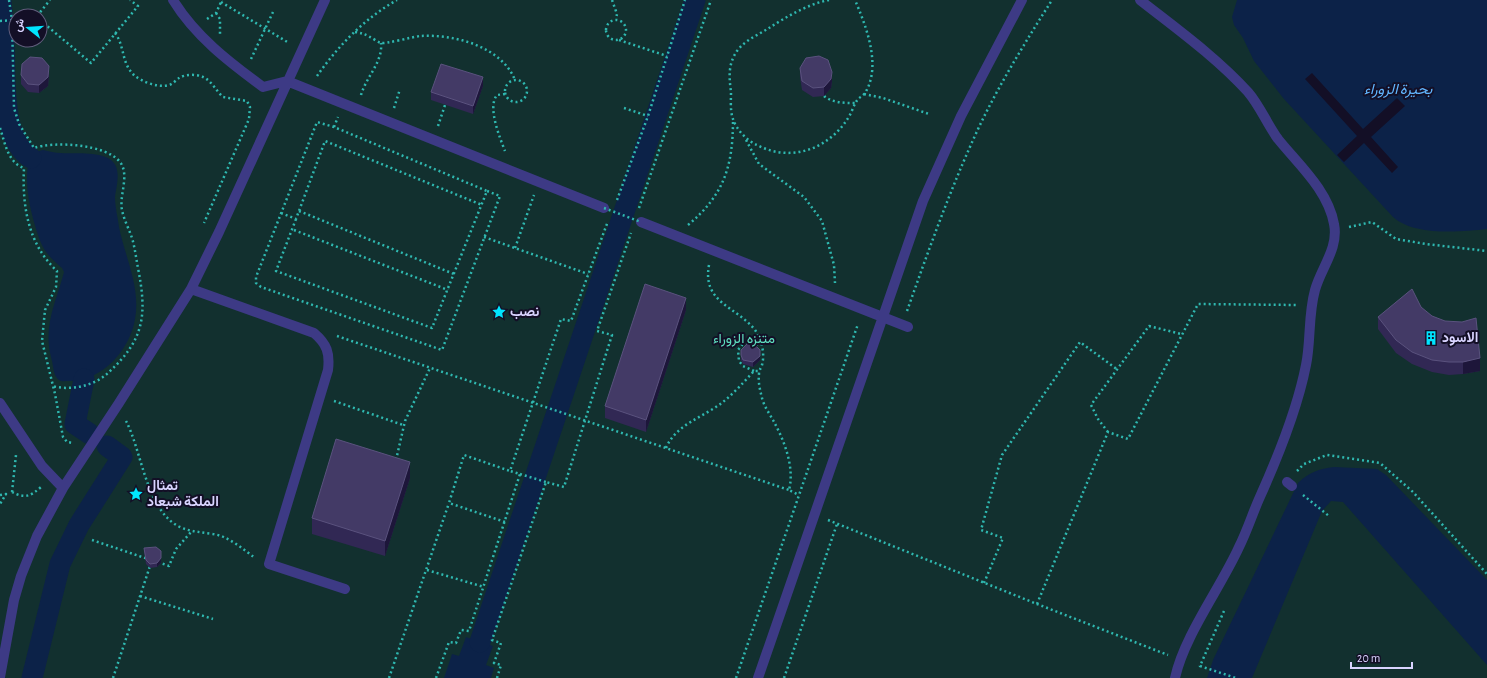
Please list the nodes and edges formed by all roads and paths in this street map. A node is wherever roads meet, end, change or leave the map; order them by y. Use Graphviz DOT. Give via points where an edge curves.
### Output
graph roads {
  1 [pos="50,0"];
  2 [pos="130,0"];
  3 [pos="173,0"];
  4 [pos="325,0"];
  5 [pos="397,0"];
  6 [pos="612,0"];
  7 [pos="685,0"];
  8 [pos="711,0"];
  9 [pos="829,0"];
  10 [pos="855,0"];
  11 [pos="1022,0"];
  12 [pos="1052,0"];
  13 [pos="1140,0"];
  14 [pos="221,1"];
  15 [pos="44,8"];
  16 [pos="273,12"];
  17 [pos="216,13"];
  18 [pos="616,19"];
  19 [pos="48,27"];
  20 [pos="265,29"];
  21 [pos="356,32"];
  22 [pos="116,33"];
  23 [pos="619,40"];
  24 [pos="380,43"];
  25 [pos="14,48"];
  26 [pos="302,50"];
  27 [pos="667,56"];
  28 [pos="244,73"];
  29 [pos="515,80"];
  30 [pos="287,81"];
  31 [pos="308,89"];
  32 [pos="400,89"];
  33 [pos="505,94"];
  34 [pos="864,94"];
  35 [pos="824,96"];
  36 [pos="856,103"];
  37 [pos="445,105"];
  38 [pos="624,108"];
  39 [pos="357,109"];
  40 [pos="929,114"];
  41 [pos="648,116"];
  42 [pos="733,119"];
  43 [pos="390,122"];
  44 [pos="0,128"];
  45 [pos="745,137"];
  46 [pos="433,139"];
  47 [pos="511,171"];
  48 [pos="538,182"];
  49 [pos="487,191"];
  50 [pos="482,205"];
  51 [pos="604,208"];
  52 [pos="298,211"];
  53 [pos="281,213"];
  54 [pos="296,219"];
  55 [pos="638,221"];
  56 [pos="204,224"];
  57 [pos="294,230"];
  58 [pos="1335,230"];
  59 [pos="676,235"];
  60 [pos="484,237"];
  61 [pos="515,248"];
  62 [pos="713,250"];
  63 [pos="1487,251"];
  64 [pos="454,274"];
  65 [pos="588,274"];
  66 [pos="191,289"];
  67 [pos="448,290"];
  68 [pos="831,297"];
  69 [pos="1312,305"];
  70 [pos="863,310"];
  71 [pos="884,318"];
  72 [pos="905,326"];
  73 [pos="314,333"];
  74 [pos="1181,334"];
  75 [pos="761,344"];
  76 [pos="430,368"];
  77 [pos="1118,370"];
  78 [pos="754,371"];
  79 [pos="759,371"];
  80 [pos="52,386"];
  81 [pos="320,396"];
  82 [pos="0,403"];
  83 [pos="119,403"];
  84 [pos="534,403"];
  85 [pos="585,420"];
  86 [pos="403,425"];
  87 [pos="1108,432"];
  88 [pos="24,440"];
  89 [pos="91,447"];
  90 [pos="666,448"];
  91 [pos="395,462"];
  92 [pos="510,471"];
  93 [pos="520,474"];
  94 [pos="51,476"];
  95 [pos="545,481"];
  96 [pos="63,488"];
  97 [pos="789,490"];
  98 [pos="12,492"];
  99 [pos="6,494"];
  100 [pos="0,495"];
  101 [pos="799,495"];
  102 [pos="449,503"];
  103 [pos="0,504"];
  104 [pos="815,515"];
  105 [pos="1329,516"];
  106 [pos="505,522"];
  107 [pos="837,524"];
  108 [pos="191,532"];
  109 [pos="92,540"];
  110 [pos="152,561"];
  111 [pos="269,564"];
  112 [pos="427,570"];
  113 [pos="1487,574"];
  114 [pos="984,583"];
  115 [pos="484,587"];
  116 [pos="344,589"];
  117 [pos="140,596"];
  118 [pos="1037,604"];
  119 [pos="1225,608"];
  120 [pos="213,619"];
  121 [pos="1182,660"];
  122 [pos="1200,666"];
  123 [pos="0,677"];
  124 [pos="114,678"];
  125 [pos="389,678"];
  126 [pos="436,678"];
  127 [pos="497,678"];
  128 [pos="736,678"];
  129 [pos="758,678"];
  130 [pos="784,678"];
  131 [pos="1175,678"];
  132 [pos="1236,678"];
  1 -- 15 [label="path"];
  2 -- 22 [label="path" via="138,6"];
  3 -- 28 [label="street" via="194,28"];
  4 -- 26 [label="street"];
  5 -- 21 [label="path" via="378,12"];
  6 -- 18 [label="path" via="617,14"];
  7 -- 27 [label="path"];
  8 -- 55 [label="path"];
  9 -- 42 [label="path" via="777,22 742,45 729,70"];
  10 -- 34 [label="path" via="870,40 872,53 870,76"];
  11 -- 71 [label="street" via="964,110 923,201"];
  12 -- 72 [label="path" via="1014,62 980,126 947,200"];
  13 -- 58 [label="street" via="1212,56 1249,94 1277,138 1297,160 1325,200"];
  14 -- 17 [label="path"];
  14 -- 20 [label="path"];
  16 -- 20 [label="path"];
  18 -- 23 [label="path" via="623,22 627,28 625,36"];
  18 -- 23 [label="path" via="609,22 606,30 608,37"];
  19 -- 22 [label="path" via="91,63"];
  20 -- 26 [label="path"];
  20 -- 28 [label="path"];
  21 -- 24 [label="path"];
  21 -- 31 [label="path" via="333,54"];
  22 -- 56 [label="path" via="126,63 134,75 141,79 160,86 169,85 188,75 202,77 223,97 241,98 250,107 243,136"];
  23 -- 27 [label="path"];
  24 -- 29 [label="path" via="421,36 455,39 498,57 506,63"];
  24 -- 39 [label="path" via="382,52 364,86"];
  25 -- 80 [label="path" via="14,108 19,124 34,148 51,145 89,147 114,156 121,164 124,173 122,210 132,238 141,283 142,320 125,356 106,375 89,384 69,388"];
  26 -- 30 [label="street"];
  27 -- 41 [label="path"];
  28 -- 30 [label="street" via="263,87"];
  29 -- 33 [label="path" via="507,84"];
  29 -- 33 [label="path" via="524,84 524,98 521,101 511,101"];
  30 -- 31 [label="street"];
  30 -- 66 [label="street"];
  31 -- 39 [label="street"];
  32 -- 43 [label="path"];
  33 -- 47 [label="path" via="497,94 494,97 493,110"];
  34 -- 36 [label="path"];
  34 -- 40 [label="path"];
  35 -- 36 [label="path" via="838,102"];
  36 -- 45 [label="path" via="841,129 824,143 795,154 777,153 762,148"];
  37 -- 46 [label="path"];
  38 -- 41 [label="path"];
  39 -- 43 [label="street"];
  41 -- 65 [label="path"];
  42 -- 45 [label="path"];
  42 -- 59 [label="path" via="731,154 720,187 709,205"];
  43 -- 46 [label="street"];
  44 -- 80 [label="path" via="12,160 24,168 24,201 31,233 39,250 57,271 56,287 45,310 42,336"];
  45 -- 68 [label="path" via="759,164 804,197 822,221 832,253 836,278"];
  46 -- 47 [label="street"];
  47 -- 48 [label="street"];
  48 -- 51 [label="street"];
  48 -- 61 [label="path"];
  49 -- 50 [label="path"];
  49 -- 53 [label="path" via="317,122"];
  49 -- 60 [label="path" via="500,196"];
  50 -- 52 [label="path" via="325,141"];
  50 -- 64 [label="path"];
  51 -- 55 [label="path, bridge"];
  52 -- 54 [label="path"];
  52 -- 64 [label="path"];
  53 -- 54 [label="path"];
  53 -- 60 [label="path" via="256,277 256,283 261,287 442,350"];
  54 -- 67 [label="path" via="276,271 432,328"];
  55 -- 59 [label="street"];
  55 -- 85 [label="path" via="597,331 612,335"];
  57 -- 67 [label="path"];
  58 -- 63 [label="path" via="1372,222 1396,239"];
  58 -- 69 [label="street" via="1336,242 1320,274"];
  59 -- 62 [label="street"];
  60 -- 61 [label="path"];
  61 -- 65 [label="path"];
  62 -- 68 [label="street"];
  62 -- 75 [label="path" via="707,276 712,293 755,330"];
  64 -- 67 [label="path"];
  65 -- 84 [label="path" via="571,321 562,319"];
  66 -- 73 [label="street"];
  66 -- 83 [label="street"];
  68 -- 70 [label="street"];
  69 -- 74 [label="path" via="1198,304"];
  69 -- 121 [label="street" via="1306,365 1279,452 1240,546 1199,621"];
  70 -- 71 [label="street"];
  70 -- 101 [label="path"];
  71 -- 72 [label="street"];
  71 -- 104 [label="street"];
  73 -- 76 [label="path" via="329,334"];
  73 -- 81 [label="street" via="328,348 329,358"];
  74 -- 77 [label="path" via="1149,326"];
  74 -- 87 [label="path" via="1128,439"];
  75 -- 78 [label="path" via="742,345 738,350 738,361"];
  75 -- 79 [label="path" via="764,356"];
  76 -- 84 [label="path"];
  76 -- 86 [label="path"];
  77 -- 87 [label="path" via="1091,405"];
  77 -- 114 [label="path" via="1080,342 1002,455 981,530 1003,538"];
  78 -- 79 [label="path"];
  78 -- 90 [label="path" via="743,385 724,401 694,419 676,434"];
  79 -- 97 [label="path" via="763,401 787,454"];
  80 -- 89 [label="path" via="63,437 72,444 81,439"];
  81 -- 86 [label="path"];
  81 -- 111 [label="street"];
  82 -- 88 [label="street"];
  83 -- 89 [label="street"];
  83 -- 108 [label="path" via="135,440 147,484 170,520"];
  84 -- 85 [label="path"];
  84 -- 92 [label="path"];
  85 -- 90 [label="path"];
  85 -- 95 [label="path" via="564,487"];
  86 -- 91 [label="path"];
  87 -- 118 [label="path"];
  88 -- 94 [label="street"];
  88 -- 98 [label="path" via="15,458"];
  89 -- 96 [label="street"];
  90 -- 97 [label="path"];
  92 -- 93 [label="path"];
  92 -- 102 [label="path" via="464,455"];
  93 -- 95 [label="path"];
  93 -- 106 [label="path"];
  94 -- 96 [label="street"];
  94 -- 98 [label="path" via="45,484 28,496 22,497"];
  95 -- 127 [label="path" via="492,640 501,643 494,663 501,665"];
  96 -- 123 [label="street" via="37,536 20,576 8,624"];
  97 -- 101 [label="path"];
  98 -- 99 [label="path"];
  99 -- 100 [label="path"];
  99 -- 103 [label="path"];
  101 -- 128 [label="path"];
  102 -- 106 [label="path"];
  102 -- 112 [label="path"];
  104 -- 107 [label="path"];
  104 -- 129 [label="street"];
  105 -- 113 [label="path" via="1290,484 1304,464 1327,455 1380,463 1413,492"];
  106 -- 115 [label="path"];
  107 -- 114 [label="path"];
  107 -- 130 [label="path"];
  108 -- 110 [label="path" via="176,549 169,566"];
  108 -- 111 [label="path" via="214,534"];
  109 -- 110 [label="path"];
  110 -- 117 [label="path"];
  111 -- 116 [label="street"];
  112 -- 115 [label="path"];
  112 -- 125 [label="path"];
  114 -- 118 [label="path"];
  115 -- 126 [label="path" via="469,632 461,630 456,643 449,642"];
  117 -- 120 [label="path"];
  117 -- 124 [label="path"];
  118 -- 121 [label="path"];
  119 -- 122 [label="path"];
  121 -- 122 [label="path"];
  121 -- 131 [label="street"];
  122 -- 132 [label="path"];
}
